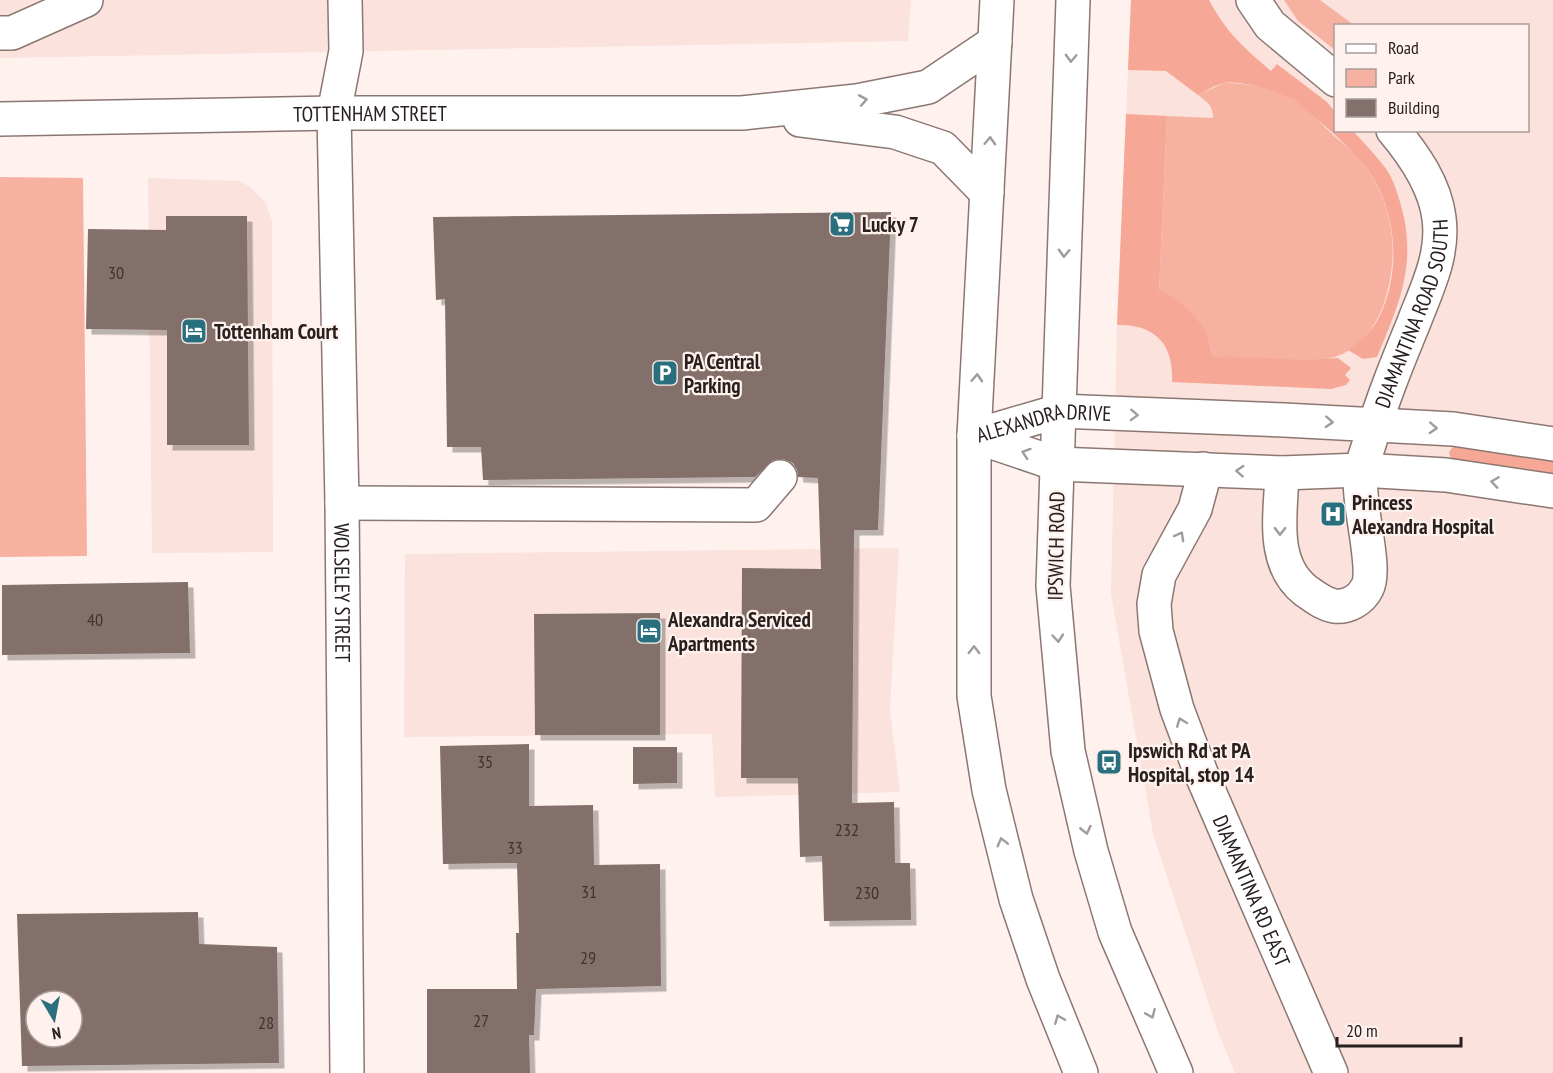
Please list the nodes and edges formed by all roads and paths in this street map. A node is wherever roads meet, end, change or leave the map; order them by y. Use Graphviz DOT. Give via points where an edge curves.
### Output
graph roads {
  1 [pos="86,0"];
  2 [pos="345,0"];
  3 [pos="997,0"];
  4 [pos="1072,0"];
  5 [pos="1253,0"];
  6 [pos="0,33"];
  7 [pos="995,42"];
  8 [pos="1334,79"];
  9 [pos="334,113"];
  10 [pos="742,113"];
  11 [pos="0,119"];
  12 [pos="1395,132"];
  13 [pos="987,194"];
  14 [pos="1059,411"];
  15 [pos="1374,425"];
  16 [pos="974,436"];
  17 [pos="1553,444"];
  18 [pos="1058,464"];
  19 [pos="1203,469"];
  20 [pos="1361,470"];
  21 [pos="1281,473"];
  22 [pos="780,477"];
  23 [pos="1553,491"];
  24 [pos="342,503"];
  25 [pos="347,1073"];
  26 [pos="1081,1073"];
  27 [pos="1176,1073"];
  28 [pos="1331,1073"];
  1 -- 6 [label="main road" via="12,33"];
  2 -- 9 [label="main road, WOLSELEY STREET" via="346,51"];
  3 -- 7 [label="main road"];
  4 -- 14 [label="main road, IPSWICH ROAD, one-way"];
  5 -- 8 [label="main road" via="1270,25"];
  10 -- 7 [label="main road, TOTTENHAM STREET, one-way" via="857,101 928,87"];
  13 -- 7 [label="main road, one-way"];
  9 -- 10 [label="main road, TOTTENHAM STREET"];
  9 -- 11 [label="main road, TOTTENHAM STREET"];
  9 -- 24 [label="main road, WOLSELEY STREET"];
  10 -- 13 [label="main road, TOTTENHAM STREET" via="895,132 943,148"];
  12 -- 15 [label="main road, DIAMANTINA ROAD SOUTH" via="1436,200 1440,244 1435,268"];
  16 -- 13 [label="main road, one-way"];
  14 -- 15 [label="main road, ALEXANDRA DRIVE, one-way"];
  14 -- 16 [label="main road, ALEXANDRA DRIVE"];
  14 -- 18 [label="main road, IPSWICH ROAD"];
  15 -- 17 [label="main road, ALEXANDRA DRIVE, one-way" via="1453,429"];
  15 -- 20 [label="main road, DIAMANTINA ROAD SOUTH"];
  18 -- 16 [label="main road, ALEXANDRA DRIVE, one-way"];
  26 -- 16 [label="main road, one-way" via="1016,899 975,708"];
  18 -- 19 [label="main road, ALEXANDRA DRIVE"];
  18 -- 27 [label="main road, IPSWICH ROAD, one-way" via="1053,586 1068,751 1115,932"];
  21 -- 19 [label="main road, ALEXANDRA DRIVE, one-way"];
  28 -- 19 [label="main road, DIAMANTINA RD EAST, one-way" via="1201,773 1177,709 1156,631 1158,575 1195,509"];
  20 -- 21 [label="main road, ALEXANDRA DRIVE"];
  21 -- 20 [label="main road, DIAMANTINA ROAD SOUTH, one-way" via="1280,540 1288,571 1295,582 1317,599 1339,607 1361,597 1371,572 1360,492"];
  23 -- 20 [label="main road, ALEXANDRA DRIVE, one-way" via="1446,475"];
  22 -- 24 [label="main road" via="756,505"];
  24 -- 25 [label="main road, WOLSELEY STREET"];
}
